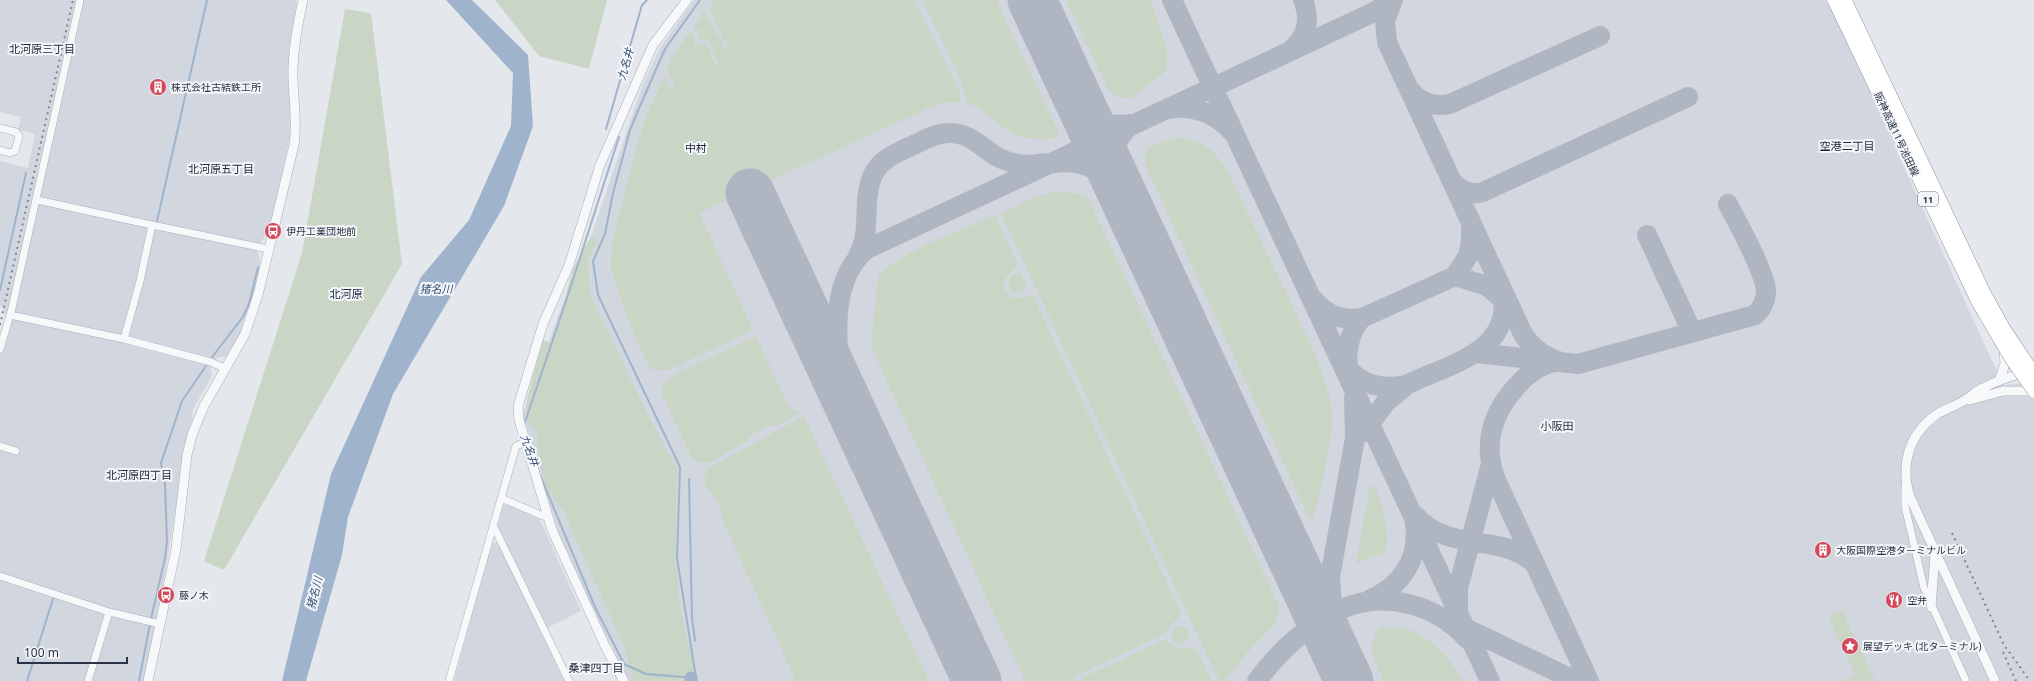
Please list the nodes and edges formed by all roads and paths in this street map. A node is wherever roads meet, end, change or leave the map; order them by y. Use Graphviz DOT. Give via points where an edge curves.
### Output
graph roads {
  1 [pos="80,0"];
  2 [pos="303,0"];
  3 [pos="687,0"];
  4 [pos="1834,0"];
  5 [pos="1840,0"];
  6 [pos="1845,0"];
  7 [pos="0,128"];
  8 [pos="0,150"];
  9 [pos="37,200"];
  10 [pos="152,226"];
  11 [pos="268,249"];
  12 [pos="10,315"];
  13 [pos="124,339"];
  14 [pos="2002,342"];
  15 [pos="0,348"];
  16 [pos="224,368"];
  17 [pos="2030,373"];
  18 [pos="1999,381"];
  19 [pos="2034,390"];
  20 [pos="1963,402"];
  21 [pos="526,442"];
  22 [pos="0,446"];
  23 [pos="16,451"];
  24 [pos="1905,479"];
  25 [pos="501,498"];
  26 [pos="548,518"];
  27 [pos="493,525"];
  28 [pos="1935,552"];
  29 [pos="0,576"];
  30 [pos="1931,607"];
  31 [pos="109,612"];
  32 [pos="160,624"];
  33 [pos="88,681"];
  34 [pos="148,681"];
  35 [pos="449,681"];
  36 [pos="569,681"];
  37 [pos="624,681"];
  38 [pos="1966,681"];
  39 [pos="1995,681"];
  1 -- 9 [label="street"];
  2 -- 11 [label="street" via="293,68 297,126"];
  3 -- 21 [label="street" via="653,45 600,165 569,265 543,324 518,406 519,420"];
  4 -- 19 [label="highway, 阪神高速11号池田線 / 11, bridge" via="1978,302 2008,353"];
  5 -- 14 [label="street"];
  6 -- 17 [label="highway, 阪神高速11号池田線 / 11, bridge" via="1979,282"];
  7 -- 8 [label="street" via="16,132 19,136 15,151"];
  9 -- 10 [label="street"];
  9 -- 12 [label="street"];
  10 -- 11 [label="street"];
  10 -- 13 [label="street"];
  11 -- 16 [label="street" via="258,295 245,334"];
  12 -- 13 [label="street"];
  12 -- 15 [label="street"];
  13 -- 16 [label="street" via="212,362"];
  14 -- 17 [label="street"];
  14 -- 18 [label="street" via="2005,364"];
  16 -- 32 [label="street" via="204,406 187,455 176,549"];
  17 -- 18 [label="street"];
  17 -- 19 [label="street"];
  18 -- 20 [label="street" via="1980,389"];
  19 -- 20 [label="street" via="2003,391"];
  20 -- 24 [label="street" via="1937,414 1919,432 1908,452"];
  21 -- 25 [label="street" via="516,446"];
  21 -- 26 [label="street"];
  22 -- 23 [label="street"];
  24 -- 28 [label="street" via="1910,497"];
  24 -- 30 [label="street" via="1905,506 1921,581"];
  25 -- 26 [label="street"];
  25 -- 27 [label="street"];
  26 -- 37 [label="street" via="606,648"];
  27 -- 35 [label="street"];
  27 -- 36 [label="street"];
  28 -- 30 [label="street"];
  28 -- 39 [label="street"];
  29 -- 31 [label="street"];
  30 -- 38 [label="street"];
  31 -- 32 [label="street"];
  31 -- 33 [label="street"];
  32 -- 34 [label="street"];
}
